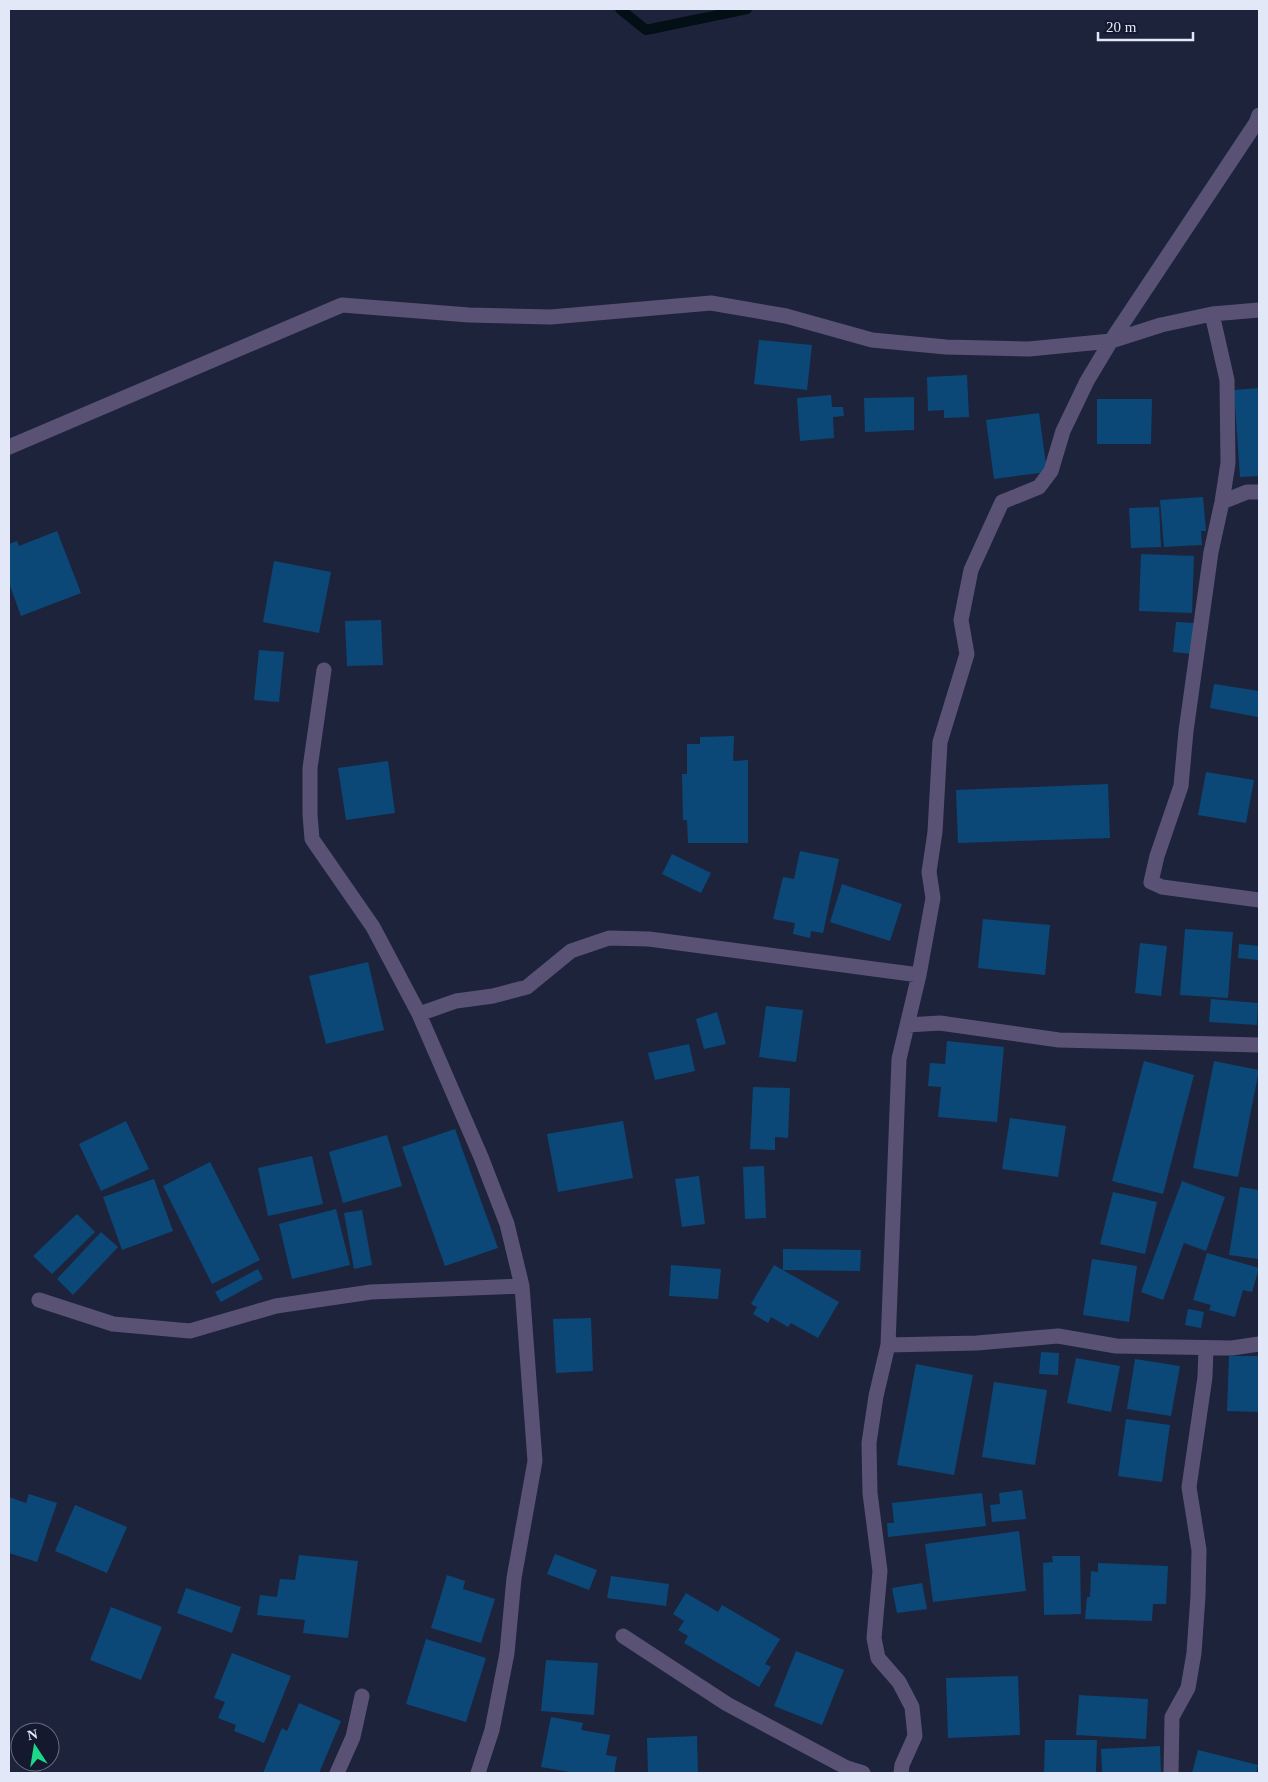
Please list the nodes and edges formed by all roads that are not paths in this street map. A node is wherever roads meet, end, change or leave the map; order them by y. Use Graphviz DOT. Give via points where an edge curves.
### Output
graph roads {
  1 [pos="1259,115"];
  2 [pos="1259,310"];
  3 [pos="1212,314"];
  4 [pos="1111,340"];
  5 [pos="9,447"];
  6 [pos="1259,492"];
  7 [pos="1222,502"];
  8 [pos="324,670"];
  9 [pos="1259,900"];
  10 [pos="919,975"];
  11 [pos="419,1014"];
  12 [pos="907,1025"];
  13 [pos="1259,1045"];
  14 [pos="522,1286"];
  15 [pos="38,1300"];
  16 [pos="1259,1344"];
  17 [pos="888,1345"];
  18 [pos="1206,1348"];
  19 [pos="624,1636"];
  20 [pos="362,1696"];
  21 [pos="337,1773"];
  22 [pos="478,1773"];
  23 [pos="863,1773"];
  24 [pos="901,1773"];
  25 [pos="1171,1773"];
  1 -- 4 [label="street"];
  2 -- 3 [label="street"];
  3 -- 4 [label="street"];
  3 -- 7 [label="street" via="1228,380 1228,463"];
  4 -- 5 [label="street" via="1029,349 946,347 872,340 786,316 711,303 551,317 469,315 342,305"];
  4 -- 10 [label="street" via="1063,431 1051,471 1039,487 1002,502 971,570 961,620 967,654 940,742 930,872 933,898"];
  6 -- 7 [label="street" via="1247,492"];
  7 -- 9 [label="street" via="1211,552 1181,786 1151,882 1162,887"];
  8 -- 11 [label="street" via="310,768 312,839 373,927"];
  10 -- 11 [label="street" via="649,939 609,938 571,951 527,987 493,996 456,1000"];
  10 -- 12 [label="street"];
  11 -- 14 [label="street" via="507,1224"];
  12 -- 13 [label="street" via="940,1023 1059,1040"];
  12 -- 17 [label="street" via="899,1059"];
  14 -- 15 [label="street" via="371,1292 276,1306 190,1331 113,1324"];
  14 -- 22 [label="street" via="535,1461 514,1578 507,1653 492,1730"];
  16 -- 18 [label="street"];
  17 -- 18 [label="street" via="1058,1336 1116,1346"];
  17 -- 24 [label="street" via="869,1443 870,1493 880,1572 874,1638 878,1658 900,1682 912,1707 915,1736"];
  18 -- 25 [label="street" via="1205,1377 1189,1487 1199,1550 1198,1605 1188,1688 1172,1717"];
  19 -- 23 [label="street" via="727,1704 847,1768"];
  20 -- 21 [label="street" via="353,1737"];
}
